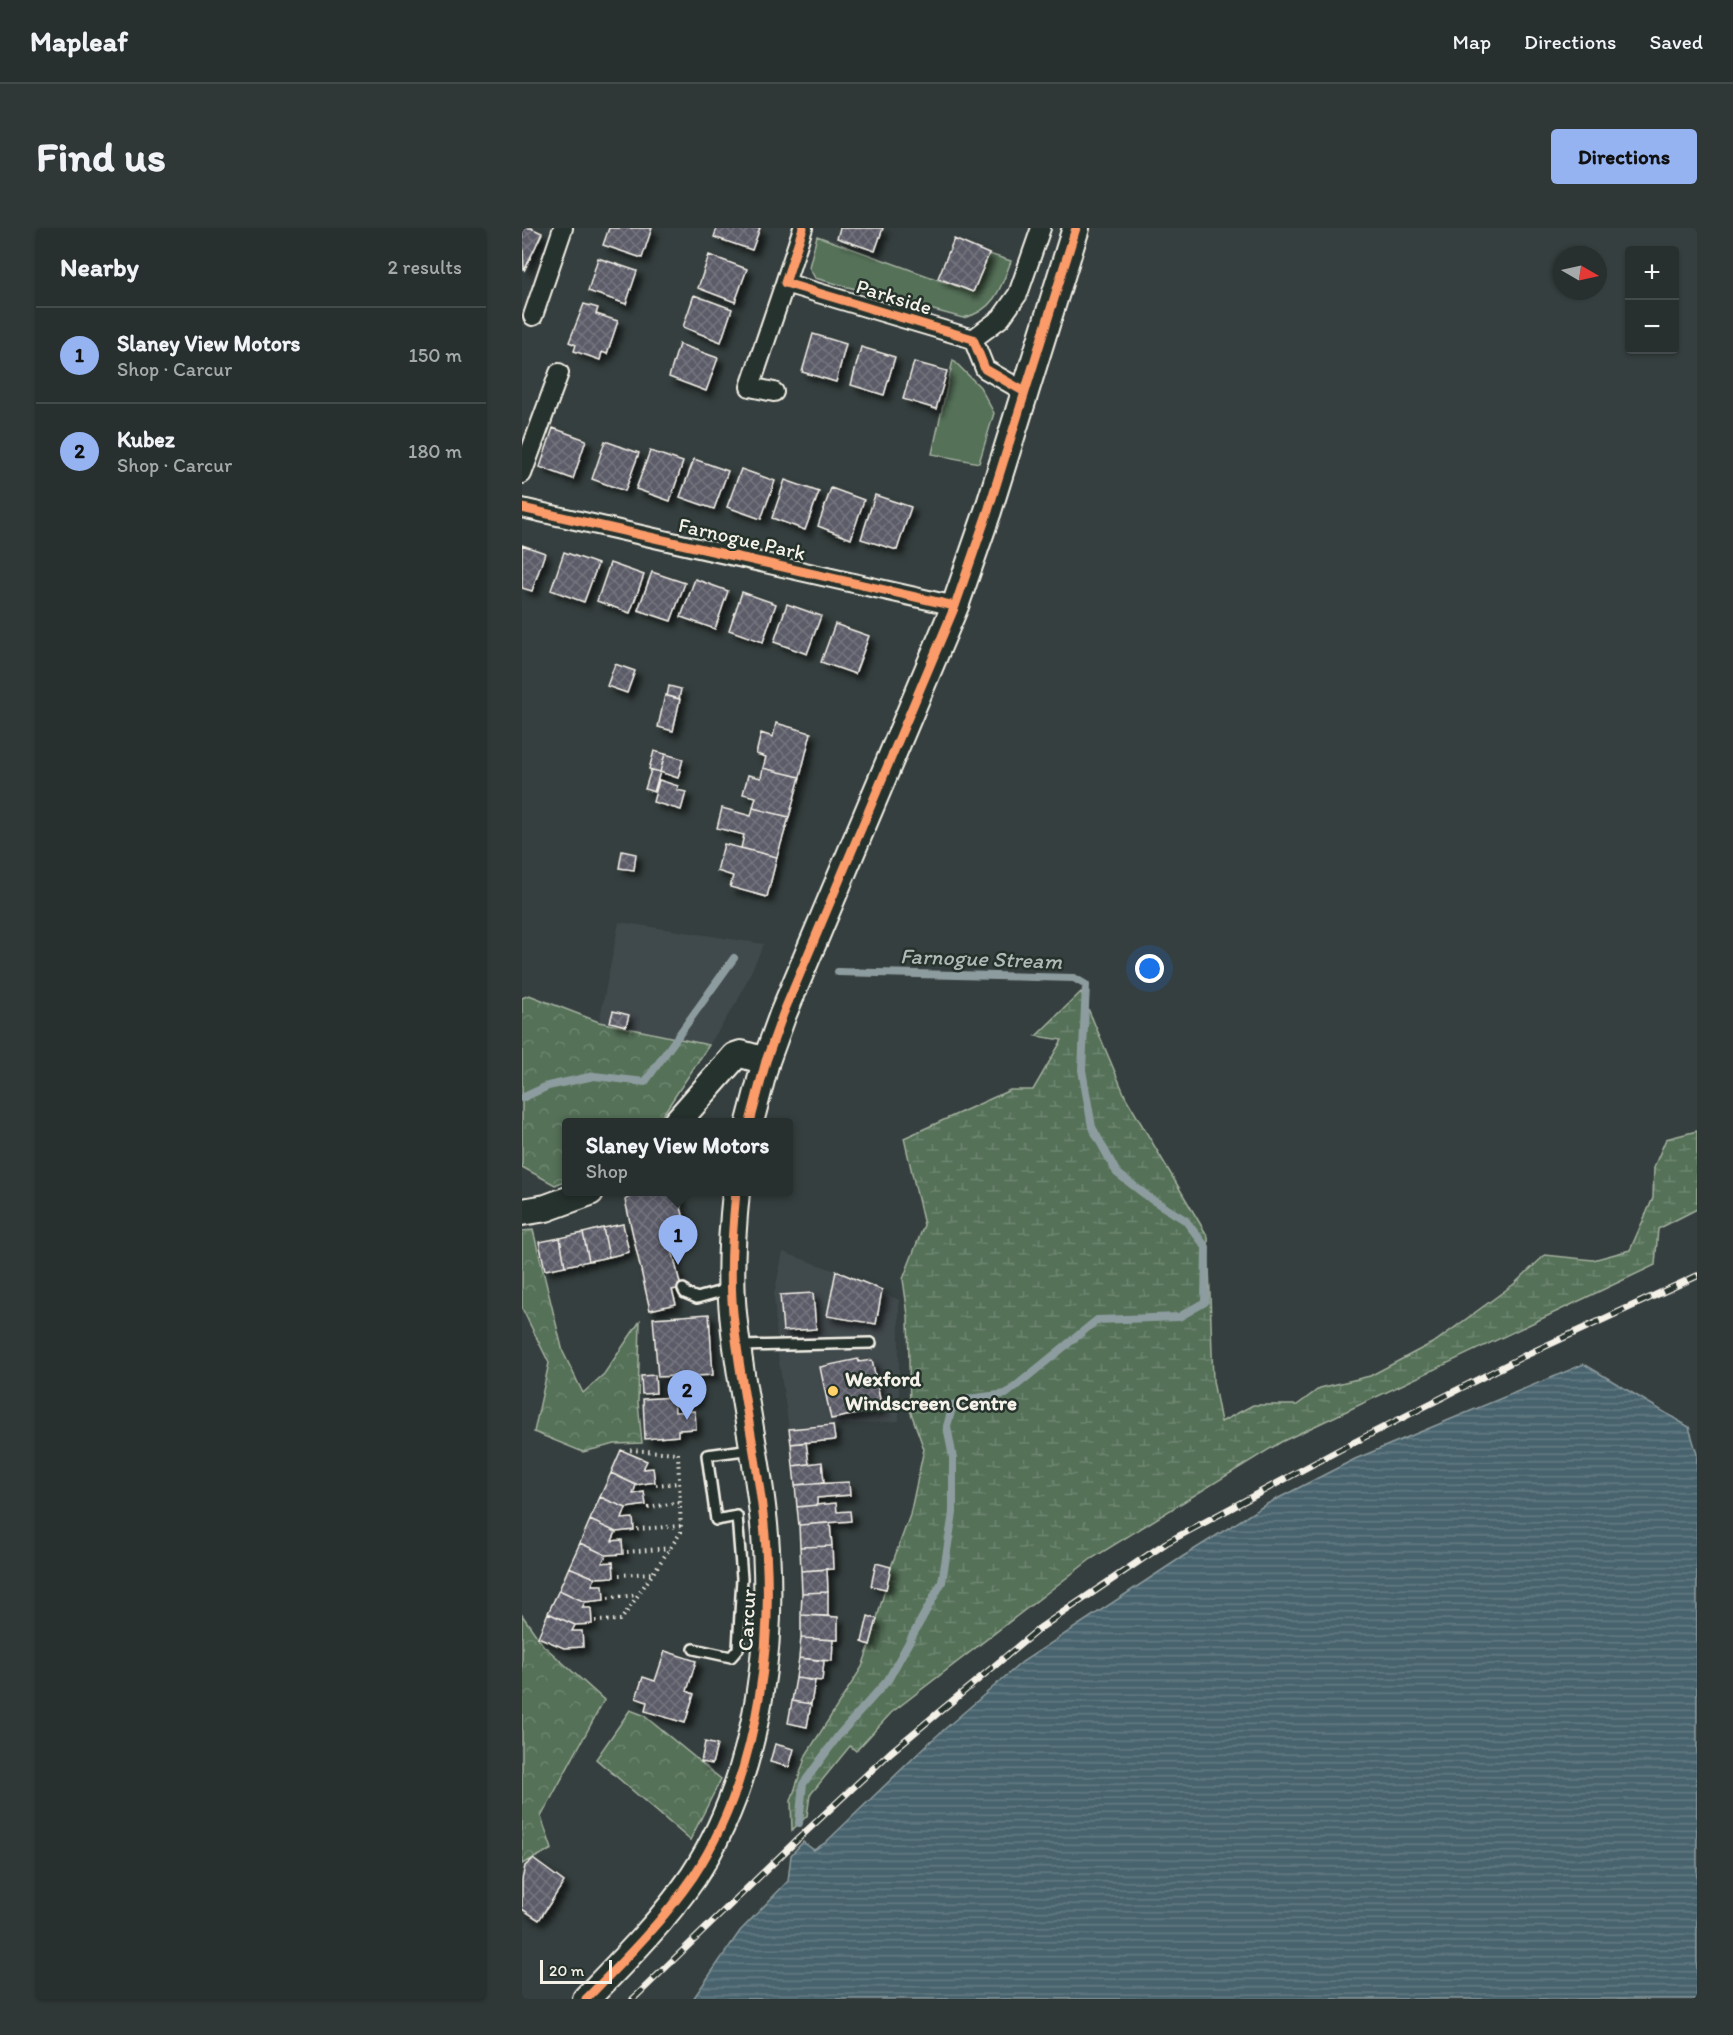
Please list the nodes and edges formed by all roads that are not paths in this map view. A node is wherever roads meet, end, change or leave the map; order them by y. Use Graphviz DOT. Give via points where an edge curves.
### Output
graph roads {
  1 [pos="563,228"];
  2 [pos="803,228"];
  3 [pos="1041,228"];
  4 [pos="1076,228"];
  5 [pos="785,283"];
  6 [pos="533,316"];
  7 [pos="974,339"];
  8 [pos="559,373"];
  9 [pos="774,392"];
  10 [pos="1025,392"];
  11 [pos="522,474"];
  12 [pos="522,508"];
  13 [pos="955,606"];
  14 [pos="766,1061"];
  15 [pos="681,1118"];
  16 [pos="751,1118"];
  17 [pos="577,1196"];
  18 [pos="736,1196"];
  19 [pos="522,1212"];
  20 [pos="682,1289"];
  21 [pos="731,1289"];
  22 [pos="871,1343"];
  23 [pos="737,1346"];
  24 [pos="754,1449"];
  25 [pos="694,1649"];
  26 [pos="586,1999"];
  1 -- 6 [label="street"];
  2 -- 5 [label="street"];
  3 -- 7 [label="street" via="1018,294 1001,318"];
  4 -- 10 [label="main road"];
  5 -- 7 [label="street, Parkside"];
  5 -- 9 [label="street" via="750,387"];
  7 -- 10 [label="street" via="986,369"];
  8 -- 11 [label="street"];
  10 -- 13 [label="main road"];
  12 -- 13 [label="street, Farnogue Park"];
  13 -- 14 [label="main road"];
  14 -- 15 [label="main road" via="735,1056"];
  14 -- 16 [label="main road"];
  17 -- 19 [label="main road"];
  18 -- 21 [label="main road, Carcur"];
  20 -- 21 [label="lane" via="697,1298"];
  21 -- 23 [label="main road, Carcur"];
  22 -- 23 [label="lane"];
  23 -- 24 [label="main road, Carcur"];
  24 -- 25 [label="lane" via="708,1455 716,1520 736,1516 742,1578 740,1625 738,1649 730,1657"];
  24 -- 26 [label="main road, Carcur" via="766,1551 767,1628 758,1705 742,1766 724,1821 693,1875 657,1926"];
}
